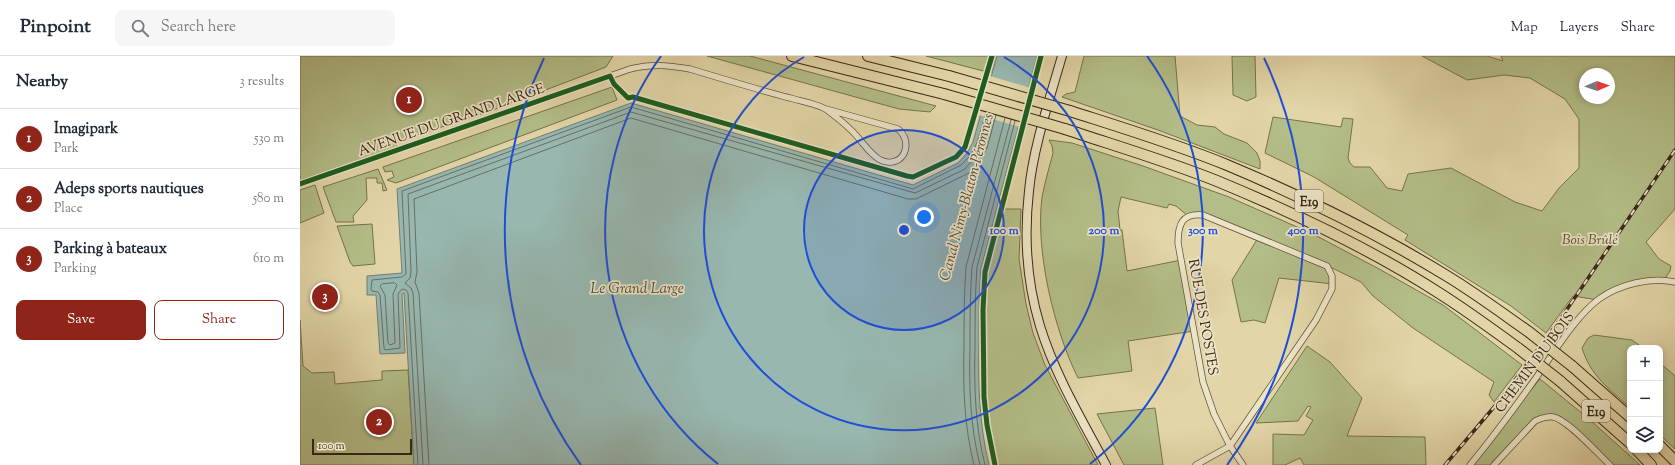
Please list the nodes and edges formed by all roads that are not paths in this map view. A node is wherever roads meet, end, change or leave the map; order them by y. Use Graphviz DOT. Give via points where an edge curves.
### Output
graph roads {
  1 [pos="792,56"];
  2 [pos="868,56"];
  3 [pos="1062,56"];
  4 [pos="826,109"];
  5 [pos="300,184"];
  6 [pos="1675,282"];
  7 [pos="1627,414"];
  8 [pos="1627,440"];
  9 [pos="1230,446"];
  10 [pos="1663,449"];
  11 [pos="1640,453"];
  12 [pos="1675,461"];
  13 [pos="1106,465"];
  14 [pos="1196,465"];
  15 [pos="1243,465"];
  16 [pos="1470,465"];
  17 [pos="1494,465"];
  18 [pos="1610,465"];
  19 [pos="1651,465"];
  1 -- 8 [label="highway, E19, bridge" via="944,94 1065,129 1217,181 1292,214 1367,251 1438,292 1518,348"];
  2 -- 7 [label="highway, E19, bridge" via="948,76 1153,137 1301,198 1377,235 1447,276 1529,332"];
  3 -- 13 [label="main road" via="1033,162 1027,247 1034,298 1049,351 1060,378"];
  4 -- 4 [label="street, AVENUE DU GRAND LARGE" via="898,129 906,140 905,152 897,161 889,162 876,158 851,129"];
  4 -- 5 [label="street, AVENUE DU GRAND LARGE" via="690,69 650,65 630,69"];
  6 -- 16 [label="street, CHEMIN DU BOIS" via="1658,280 1634,284 1616,289 1598,300 1569,331"];
  9 -- 9 [label="street, RUE DES POSTES" via="1316,320 1332,289 1332,276 1327,266 1203,214 1195,214 1183,220 1178,243 1203,382 1214,414"];
  9 -- 14 [label="street, RUE DES POSTES"];
  9 -- 15 [label="street, RUE DES POSTES"];
  10 -- 12 [label="highway"];
  11 -- 19 [label="highway"];
  17 -- 18 [label="street" via="1534,421 1553,417 1570,427"];
}
